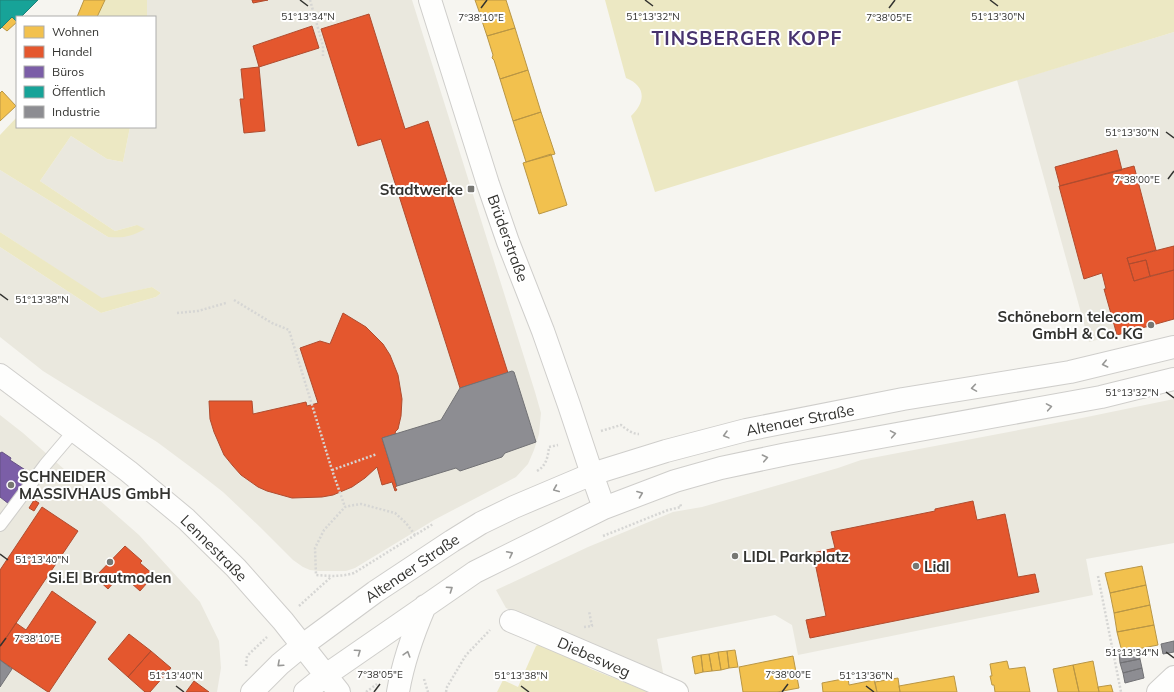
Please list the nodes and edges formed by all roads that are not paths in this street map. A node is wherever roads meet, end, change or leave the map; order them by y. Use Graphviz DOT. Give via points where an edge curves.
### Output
graph roads {
  1 [pos="430,0"];
  2 [pos="1174,347"];
  3 [pos="1070,372"];
  4 [pos="0,375"];
  5 [pos="1174,379"];
  6 [pos="1012,381"];
  7 [pos="1078,402"];
  8 [pos="1020,412"];
  9 [pos="74,431"];
  10 [pos="592,474"];
  11 [pos="604,508"];
  12 [pos="0,525"];
  13 [pos="425,606"];
  14 [pos="511,621"];
  15 [pos="303,645"];
  16 [pos="326,674"];
  17 [pos="1174,677"];
  18 [pos="252,692"];
  19 [pos="305,692"];
  20 [pos="339,692"];
  21 [pos="398,692"];
  22 [pos="677,692"];
  23 [pos="1158,692"];
  1 -- 10 [label="main road, Brüderstraße" via="488,184 543,331"];
  2 -- 3 [label="main road, Altenaer Straße, one-way"];
  3 -- 6 [label="main road, Altenaer Straße"];
  3 -- 7 [label="main road"];
  4 -- 9 [label="main road, Lennestraße"];
  5 -- 7 [label="main road, Altenaer Straße"];
  6 -- 8 [label="main road"];
  6 -- 10 [label="main road, Altenaer Straße, one-way" via="903,399 746,430"];
  8 -- 7 [label="main road, Altenaer Straße, one-way"];
  11 -- 8 [label="main road, Altenaer Straße, one-way" via="675,481 721,468 819,447"];
  9 -- 12 [label="lane"];
  9 -- 15 [label="main road, Lennestraße" via="186,519 236,568"];
  10 -- 11 [label="main road"];
  10 -- 15 [label="main road, Altenaer Straße, one-way" via="481,523 375,592"];
  13 -- 11 [label="main road, Altenaer Straße, one-way" via="475,572"];
  16 -- 13 [label="main road, Altenaer Straße, one-way"];
  21 -- 13 [label="main road, one-way" via="409,646"];
  14 -- 22 [label="main road, Diebesweg"];
  15 -- 16 [label="main road, Lennestraße"];
  15 -- 18 [label="main road, Altenaer Straße, one-way"];
  16 -- 19 [label="main road, Altenaer Straße"];
  16 -- 20 [label="main road, Lennestraße"];
  17 -- 23 [label="main road"];
}
